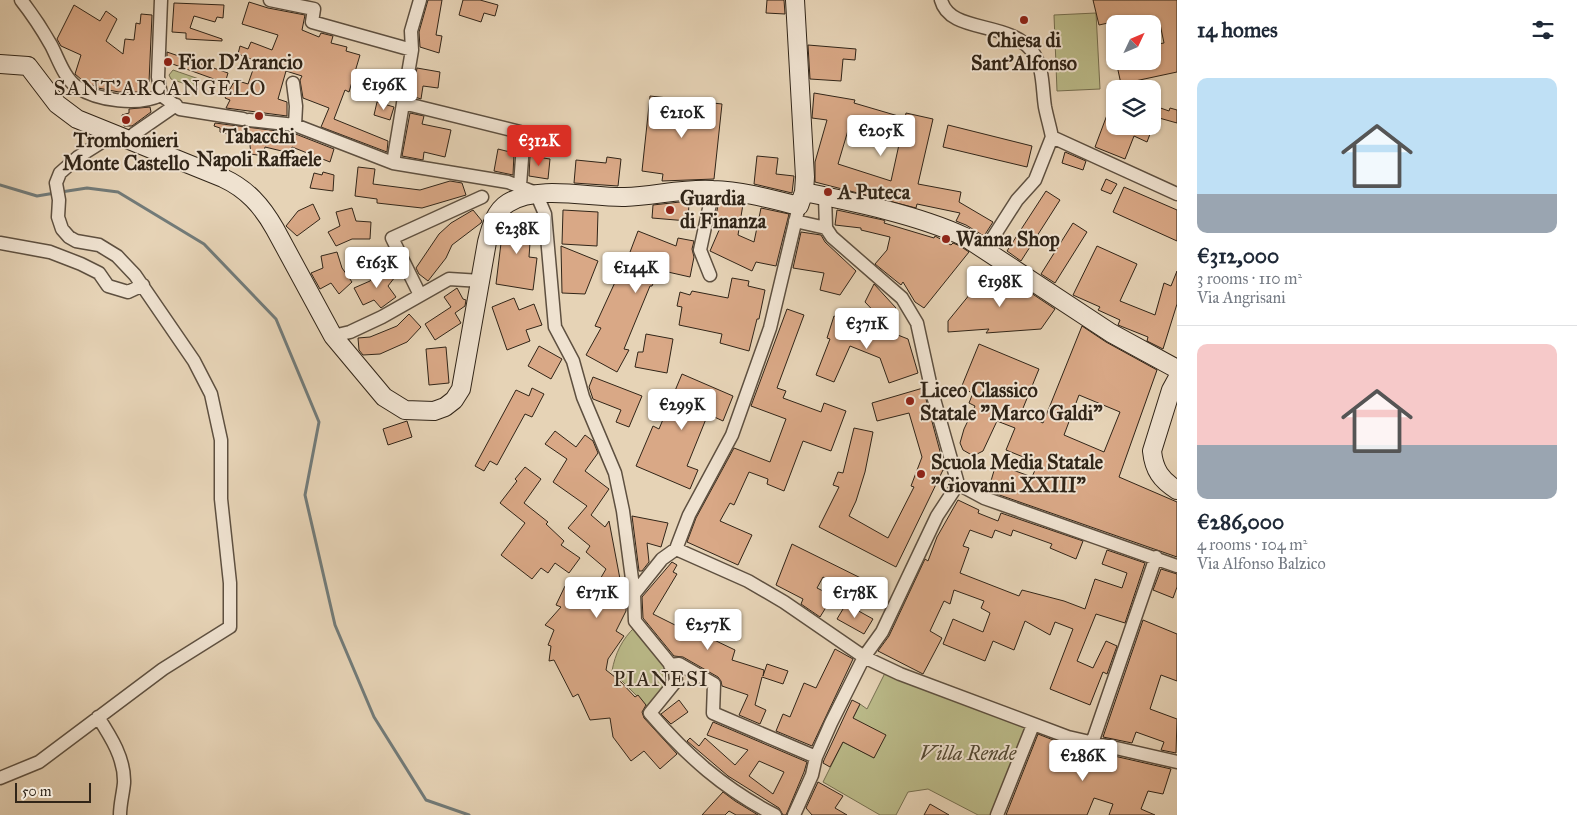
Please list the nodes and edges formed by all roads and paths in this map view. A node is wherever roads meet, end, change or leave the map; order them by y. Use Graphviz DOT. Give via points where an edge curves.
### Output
graph roads {
  1 [pos="21,0"];
  2 [pos="161,0"];
  3 [pos="270,0"];
  4 [pos="420,0"];
  5 [pos="795,0"];
  6 [pos="941,0"];
  7 [pos="412,50"];
  8 [pos="0,64"];
  9 [pos="293,83"];
  10 [pos="161,95"];
  11 [pos="403,103"];
  12 [pos="176,105"];
  13 [pos="295,125"];
  14 [pos="113,135"];
  15 [pos="1052,137"];
  16 [pos="132,142"];
  17 [pos="393,163"];
  18 [pos="520,186"];
  19 [pos="713,190"];
  20 [pos="536,193"];
  21 [pos="1177,194"];
  22 [pos="825,196"];
  23 [pos="482,197"];
  24 [pos="799,206"];
  25 [pos="826,228"];
  26 [pos="0,243"];
  27 [pos="985,250"];
  28 [pos="710,275"];
  29 [pos="481,281"];
  30 [pos="143,285"];
  31 [pos="420,295"];
  32 [pos="333,336"];
  33 [pos="1177,369"];
  34 [pos="1177,379"];
  35 [pos="1177,390"];
  36 [pos="1177,482"];
  37 [pos="958,484"];
  38 [pos="1177,490"];
  39 [pos="676,549"];
  40 [pos="1156,558"];
  41 [pos="1177,566"];
  42 [pos="634,594"];
  43 [pos="864,657"];
  44 [pos="670,666"];
  45 [pos="98,717"];
  46 [pos="1033,725"];
  47 [pos="1092,743"];
  48 [pos="816,757"];
  49 [pos="1177,762"];
  50 [pos="0,778"];
  51 [pos="800,813"];
  52 [pos="120,815"];
  53 [pos="775,815"];
  54 [pos="997,815"];
  1 -- 10 [label="street" via="76,86 123,102 149,101"];
  2 -- 10 [label="street" via="158,77"];
  3 -- 7 [label="street" via="314,9 312,22"];
  4 -- 7 [label="street" via="411,31"];
  5 -- 24 [label="street" via="803,119"];
  6 -- 15 [label="street" via="944,8 956,19 1000,30 1026,44 1033,52 1040,66"];
  7 -- 11 [label="street"];
  8 -- 14 [label="street" via="28,66 52,99 67,112"];
  9 -- 13 [label="street"];
  10 -- 12 [label="street"];
  11 -- 17 [label="street"];
  11 -- 18 [label="street" via="520,132 524,145"];
  12 -- 13 [label="street" via="246,120"];
  12 -- 16 [label="street" via="134,134"];
  13 -- 17 [label="street"];
  14 -- 16 [label="street"];
  14 -- 30 [label="street" via="78,157 60,173 56,183 60,200 58,217 69,237 99,245 117,256"];
  15 -- 21 [label="street"];
  15 -- 27 [label="street" via="1035,180 1017,200"];
  16 -- 32 [label="street" via="236,184 255,199"];
  17 -- 18 [label="street"];
  18 -- 20 [label="street"];
  19 -- 20 [label="street" via="627,197"];
  19 -- 24 [label="street"];
  19 -- 28 [label="street" via="700,250"];
  20 -- 29 [label="street" via="508,203 498,212 491,225"];
  20 -- 42 [label="street" via="545,214 555,327 573,361 583,397 615,473"];
  22 -- 24 [label="street"];
  22 -- 25 [label="street"];
  22 -- 27 [label="street" via="948,229"];
  23 -- 31 [label="street" via="392,238"];
  24 -- 25 [label="street"];
  24 -- 39 [label="street" via="770,328 732,435 689,515"];
  25 -- 37 [label="street" via="850,254 902,298 917,324"];
  26 -- 30 [label="street" via="50,252 99,273 108,286 128,292"];
  27 -- 33 [label="street" via="1111,333"];
  29 -- 31 [label="street" via="449,279"];
  29 -- 32 [label="street" via="461,389 445,407 418,412 392,403 373,386"];
  30 -- 45 [label="street" via="194,361 211,394 222,440 221,498 230,583 230,627 163,669"];
  31 -- 32 [label="street" via="350,332"];
  34 -- 38 [label="street" via="1152,451 1159,475"];
  35 -- 36 [label="street" via="1160,451 1160,463"];
  37 -- 40 [label="street" via="984,498"];
  37 -- 43 [label="street" via="937,516 882,632"];
  39 -- 42 [label="street" via="662,559"];
  39 -- 43 [label="street" via="748,581"];
  40 -- 41 [label="street"];
  40 -- 47 [label="street"];
  42 -- 44 [label="street" via="634,621"];
  43 -- 46 [label="street"];
  43 -- 48 [label="street"];
  44 -- 48 [label="street" via="679,664 714,684 713,713"];
  44 -- 53 [label="street" via="675,670 676,681 650,712 712,776"];
  45 -- 50 [label="street" via="39,762"];
  45 -- 52 [label="street" via="123,769"];
  46 -- 47 [label="street"];
  46 -- 54 [label="street"];
  47 -- 49 [label="street"];
  48 -- 51 [label="street"];
}
